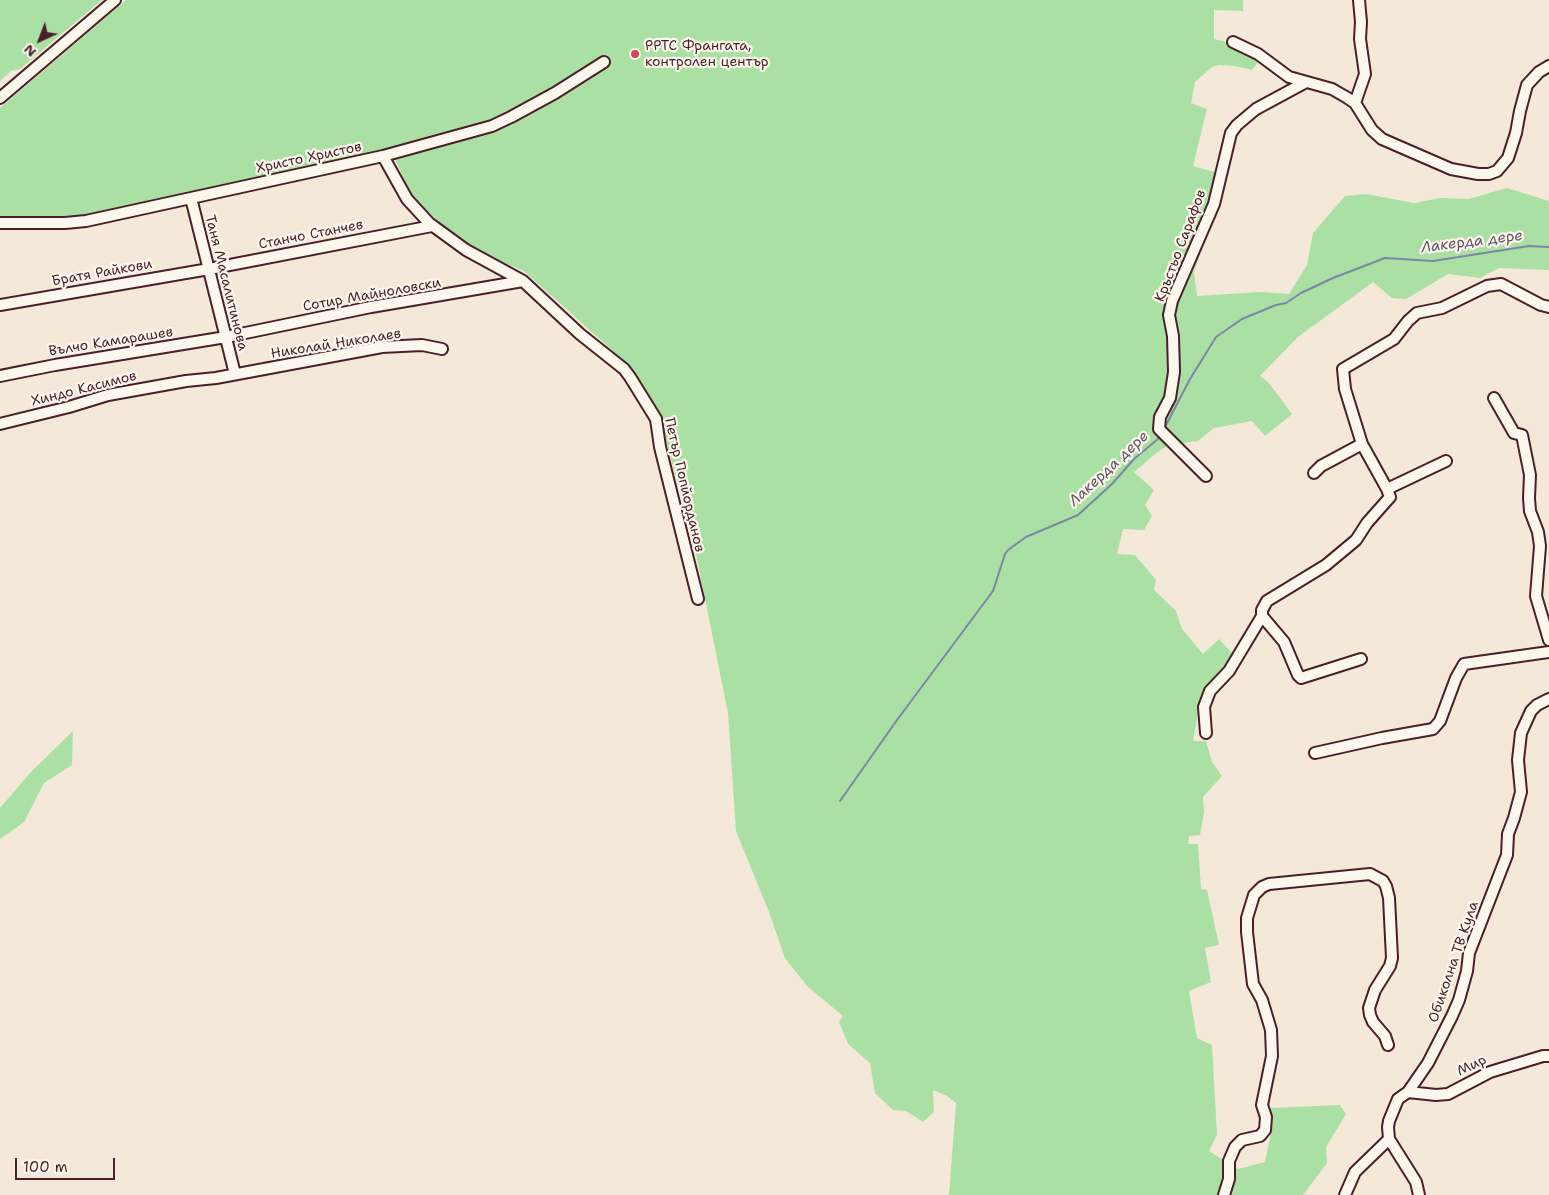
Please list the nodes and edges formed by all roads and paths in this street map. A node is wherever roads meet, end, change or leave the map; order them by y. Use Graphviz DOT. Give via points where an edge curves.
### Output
graph roads {
  1 [pos="115,0"];
  2 [pos="1359,0"];
  3 [pos="1233,42"];
  4 [pos="604,62"];
  5 [pos="1549,66"];
  6 [pos="1306,82"];
  7 [pos="0,98"];
  8 [pos="1354,103"];
  9 [pos="383,156"];
  10 [pos="191,198"];
  11 [pos="0,224"];
  12 [pos="432,226"];
  13 [pos="209,269"];
  14 [pos="523,281"];
  15 [pos="0,304"];
  16 [pos="1549,307"];
  17 [pos="226,337"];
  18 [pos="442,349"];
  19 [pos="235,374"];
  20 [pos="0,376"];
  21 [pos="1494,398"];
  22 [pos="0,424"];
  23 [pos="1362,444"];
  24 [pos="1446,461"];
  25 [pos="1314,473"];
  26 [pos="1206,476"];
  27 [pos="1387,489"];
  28 [pos="1544,556"];
  29 [pos="698,599"];
  30 [pos="1262,616"];
  31 [pos="1549,640"];
  32 [pos="1549,652"];
  33 [pos="1362,659"];
  34 [pos="1549,699"];
  35 [pos="1206,733"];
  36 [pos="1315,753"];
  37 [pos="1388,1045"];
  38 [pos="1549,1056"];
  39 [pos="1408,1092"];
  40 [pos="1389,1139"];
  41 [pos="1224,1195"];
  42 [pos="1345,1195"];
  43 [pos="1419,1195"];
  1 -- 7 [label="street"];
  2 -- 8 [label="street" via="1365,74"];
  3 -- 6 [label="street" via="1258,54 1289,77"];
  4 -- 9 [label="street" via="555,93 492,126"];
  5 -- 8 [label="street" via="1527,85 1508,158 1501,168 1489,174 1451,169 1382,140"];
  6 -- 8 [label="street" via="1332,89"];
  6 -- 26 [label="street, Кръстьо Сарафов" via="1256,109 1231,132 1214,204 1172,301 1169,315 1174,372 1170,398 1160,417 1162,432"];
  9 -- 10 [label="street, Христо Христов"];
  9 -- 12 [label="street, Христо Христов" via="407,199"];
  10 -- 11 [label="street, Христо Христов" via="86,221"];
  10 -- 13 [label="street, Таня Масалитинова"];
  12 -- 13 [label="street, Станчо Станчев"];
  12 -- 14 [label="street, Петър Попйорданов" via="466,250"];
  13 -- 15 [label="street, Братя Райкови"];
  13 -- 17 [label="street, Таня Масалитинова"];
  14 -- 17 [label="street, Сотир Майноловски" via="371,307"];
  14 -- 29 [label="street, Петър Попйорданов" via="580,334 624,369 656,419"];
  16 -- 23 [label="street" via="1501,284 1488,286 1442,308 1417,313 1394,340 1343,369 1345,389"];
  17 -- 19 [label="street, Таня Масалитинова"];
  17 -- 20 [label="street, Вълчо Камарашев"];
  18 -- 19 [label="street, Николай Николаев" via="422,345 382,347"];
  19 -- 22 [label="street, Хиндо Касимов" via="108,395"];
  21 -- 28 [label="street" via="1514,434 1522,435 1530,475 1530,512"];
  23 -- 25 [label="street"];
  23 -- 27 [label="street"];
  24 -- 27 [label="street"];
  27 -- 30 [label="street" via="1390,497 1356,540 1326,565 1269,599"];
  28 -- 31 [label="street" via="1536,596"];
  30 -- 33 [label="street" via="1284,642 1301,678"];
  30 -- 35 [label="street" via="1229,672 1210,691 1204,707"];
  32 -- 36 [label="street" via="1469,662 1461,667 1440,721 1433,728"];
  34 -- 39 [label="street, Обиколна ТВ Кула" via="1531,711 1521,734 1518,760 1520,792 1508,834 1506,855 1469,953 1459,1000 1434,1053"];
  37 -- 41 [label="street" via="1373,1022 1369,1008 1392,958 1386,886 1370,874 1262,887 1254,896 1247,918 1247,932 1253,984 1268,1015 1271,1030 1272,1056 1262,1105 1266,1117 1265,1130 1260,1136 1242,1140 1235,1147"];
  38 -- 39 [label="street, Мир" via="1490,1072 1448,1094"];
  39 -- 40 [label="street, Обиколна ТВ Кула" via="1398,1099 1390,1116"];
  40 -- 42 [label="street" via="1355,1172"];
  40 -- 43 [label="street" via="1416,1182"];
}
